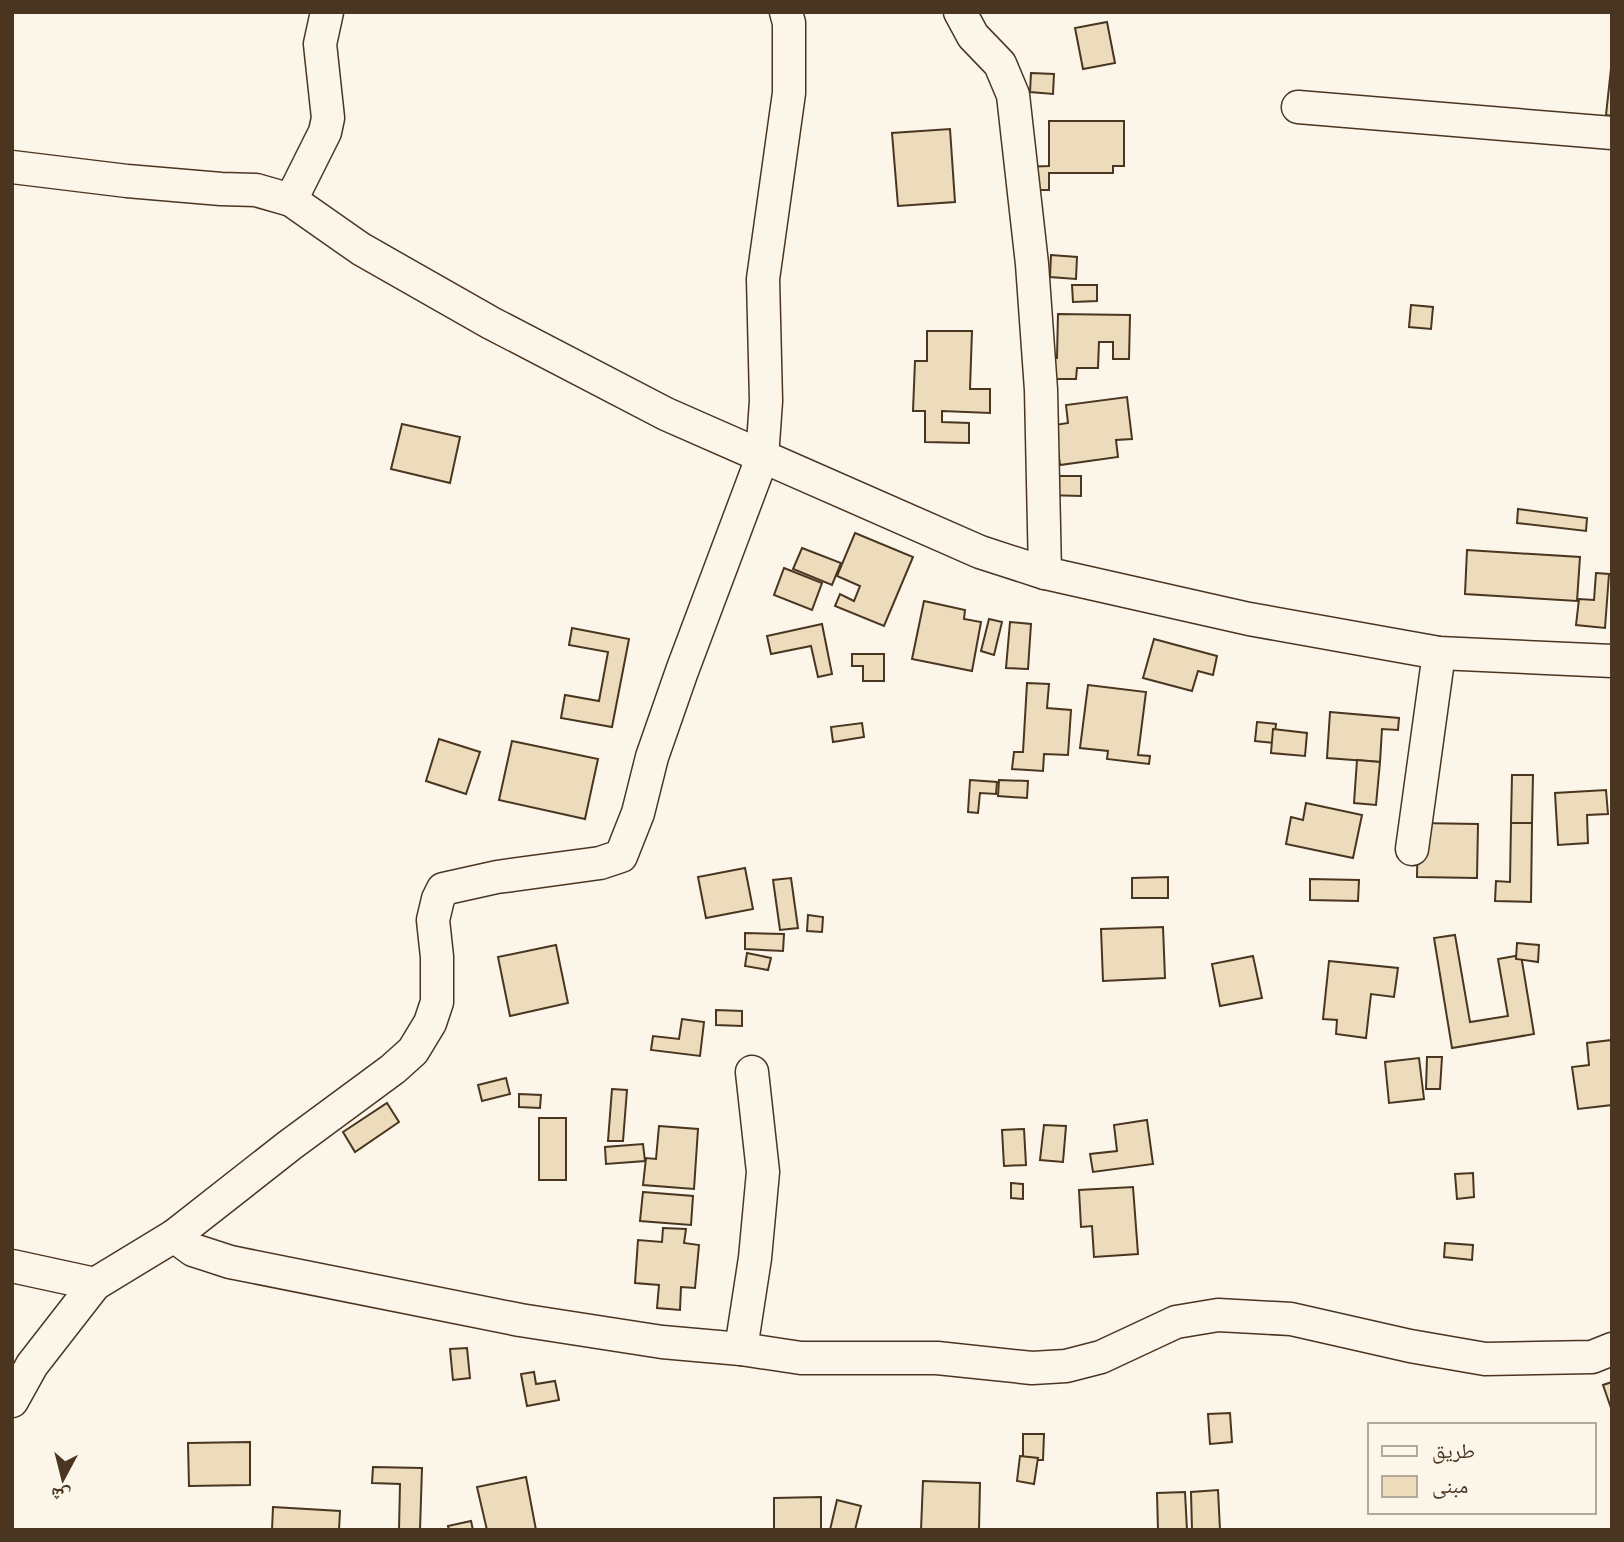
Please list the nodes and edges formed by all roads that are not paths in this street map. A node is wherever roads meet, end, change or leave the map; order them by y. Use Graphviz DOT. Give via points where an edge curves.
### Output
graph roads {
  1 [pos="327,12"];
  2 [pos="786,12"];
  3 [pos="960,12"];
  4 [pos="1298,107"];
  5 [pos="1612,132"];
  6 [pos="12,167"];
  7 [pos="291,200"];
  8 [pos="762,458"];
  9 [pos="1045,573"];
  10 [pos="1439,653"];
  11 [pos="1612,661"];
  12 [pos="1412,849"];
  13 [pos="752,1072"];
  14 [pos="174,1236"];
  15 [pos="12,1266"];
  16 [pos="95,1284"];
  17 [pos="741,1349"];
  18 [pos="1612,1349"];
  19 [pos="12,1401"];
  1 -- 7 [label="street" via="320,44 328,118"];
  2 -- 8 [label="street" via="789,93 763,279 766,401"];
  3 -- 9 [label="street" via="973,36 1000,64 1013,95 1041,390"];
  4 -- 5 [label="street"];
  6 -- 7 [label="street" via="256,190"];
  7 -- 8 [label="street" via="361,249 491,323"];
  8 -- 9 [label="street" via="980,552"];
  8 -- 14 [label="street" via="678,683 621,856 443,889 433,920 438,1002 413,1051"];
  9 -- 10 [label="street" via="1250,619"];
  10 -- 11 [label="street"];
  10 -- 12 [label="street"];
  13 -- 17 [label="street" via="763,1172"];
  14 -- 16 [label="street"];
  14 -- 17 [label="street" via="193,1250 264,1269 520,1320"];
  15 -- 16 [label="street"];
  16 -- 19 [label="street" via="32,1364"];
  17 -- 18 [label="street" via="801,1358 937,1358 1032,1368 1066,1366 1101,1357 1176,1322 1218,1315 1291,1319 1486,1359 1592,1357"];
}
